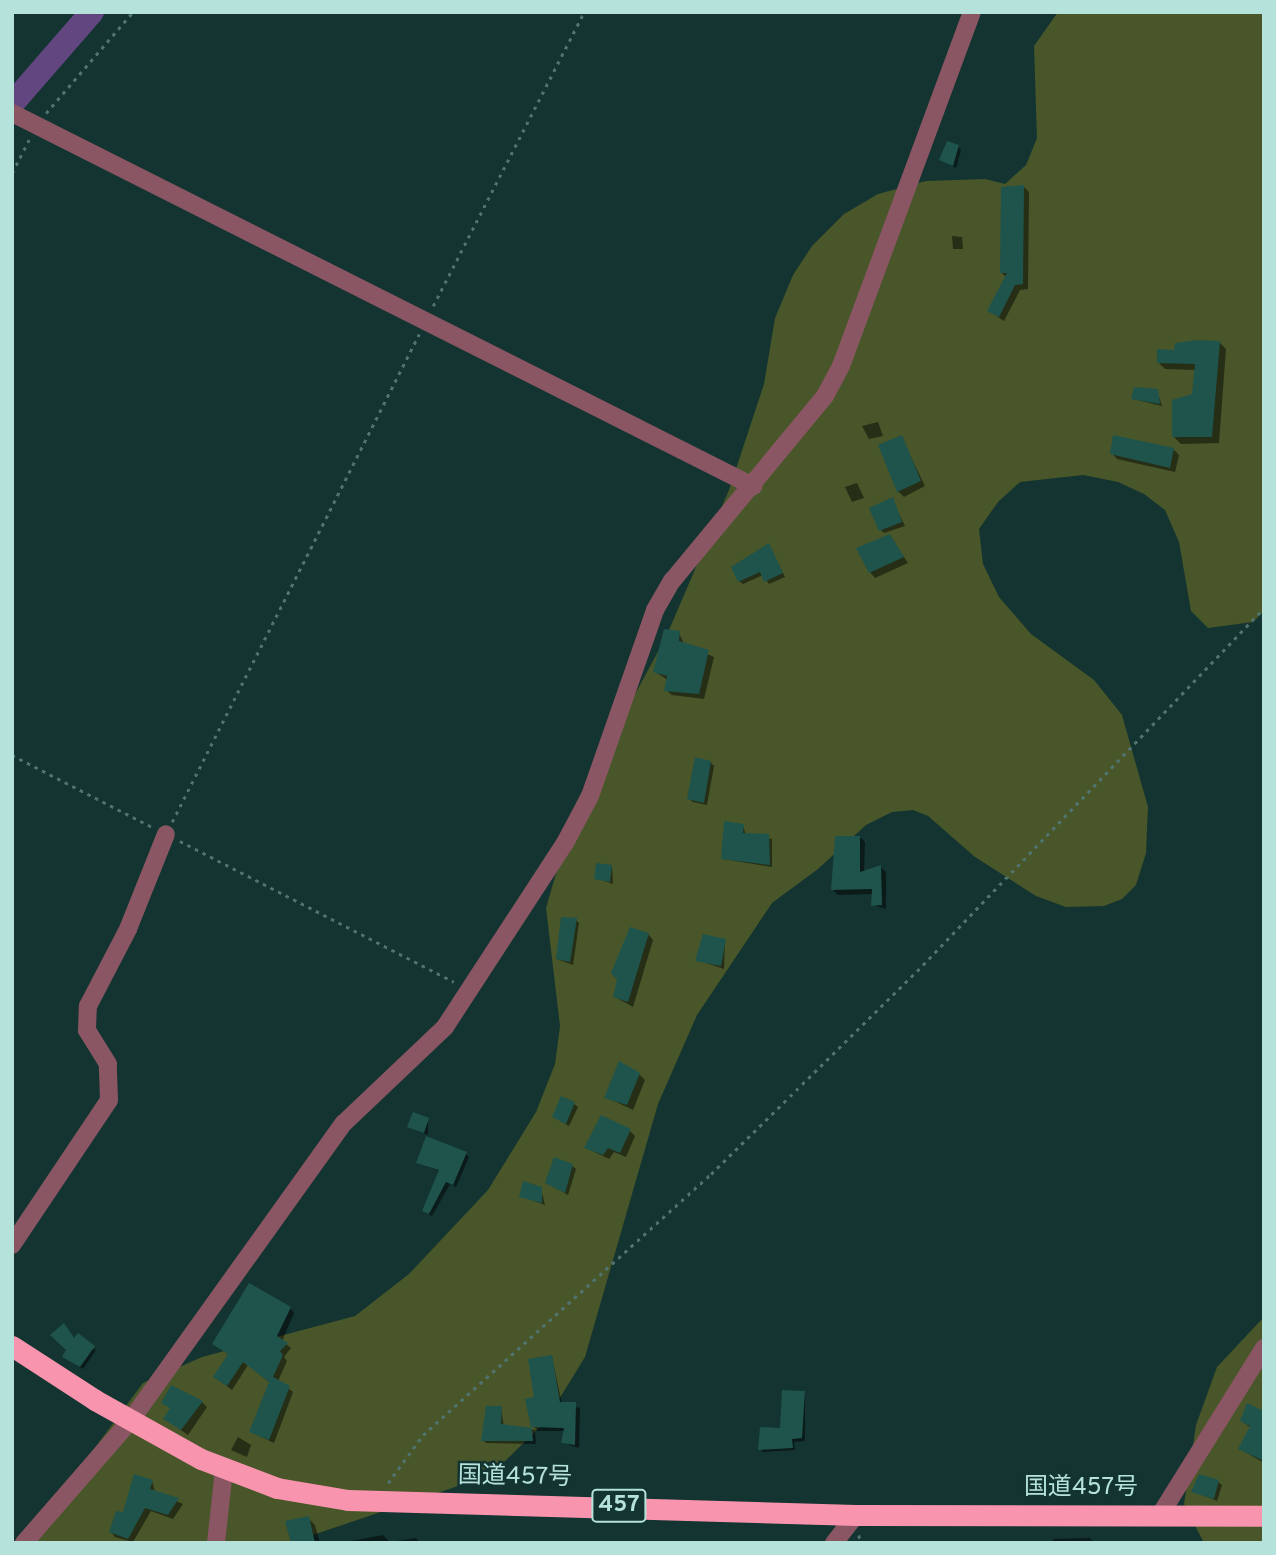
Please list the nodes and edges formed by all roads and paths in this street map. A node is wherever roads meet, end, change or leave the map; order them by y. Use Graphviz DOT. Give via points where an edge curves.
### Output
graph roads {
  1 [pos="133,12"];
  2 [pos="583,12"];
  3 [pos="972,12"];
  4 [pos="12,113"];
  5 [pos="32,123"];
  6 [pos="12,173"];
  7 [pos="425,323"];
  8 [pos="753,486"];
  9 [pos="1264,608"];
  10 [pos="12,755"];
  11 [pos="166,834"];
  12 [pos="470,990"];
  13 [pos="12,1245"];
  14 [pos="12,1346"];
  15 [pos="1264,1348"];
  16 [pos="131,1420"];
  17 [pos="224,1469"];
  18 [pos="377,1500"];
  19 [pos="856,1515"];
  20 [pos="1160,1515"];
  21 [pos="1264,1516"];
  22 [pos="24,1543"];
  23 [pos="216,1543"];
  24 [pos="834,1543"];
  1 -- 5 [label="path"];
  2 -- 7 [label="path"];
  3 -- 8 [label="street" via="841,366 825,396"];
  4 -- 5 [label="street"];
  5 -- 6 [label="path"];
  5 -- 7 [label="street"];
  7 -- 8 [label="street"];
  7 -- 11 [label="path"];
  8 -- 12 [label="street" via="672,581 655,610 590,796"];
  9 -- 18 [label="path" via="1068,818 731,1155 423,1435"];
  10 -- 11 [label="path"];
  11 -- 12 [label="path"];
  11 -- 13 [label="street" via="128,929 88,1006 87,1030 108,1064 109,1100"];
  12 -- 16 [label="street" via="445,1027 344,1123"];
  14 -- 16 [label="highway, 国道457号 / 457"];
  15 -- 20 [label="street"];
  16 -- 17 [label="highway, 国道457号 / 457"];
  16 -- 22 [label="street"];
  17 -- 18 [label="highway, 国道457号 / 457" via="277,1488"];
  17 -- 23 [label="street"];
  18 -- 19 [label="highway, 国道457号 / 457"];
  19 -- 20 [label="highway, 国道457号 / 457"];
  19 -- 24 [label="street"];
  20 -- 21 [label="highway, 国道457号 / 457"];
}
